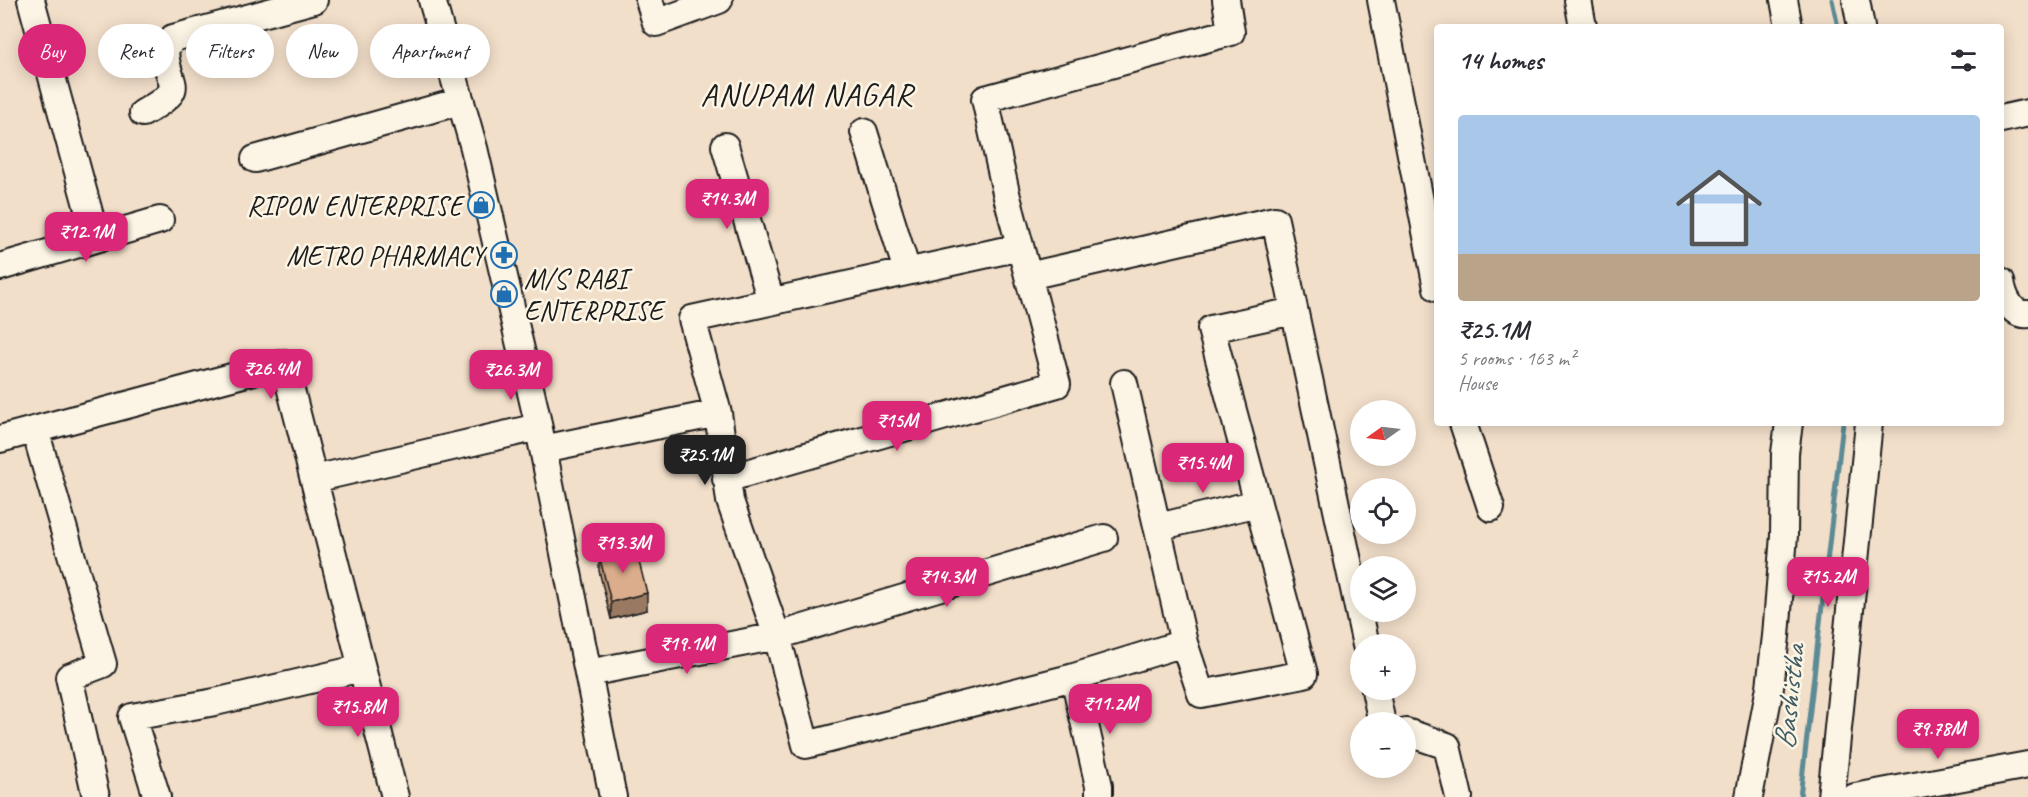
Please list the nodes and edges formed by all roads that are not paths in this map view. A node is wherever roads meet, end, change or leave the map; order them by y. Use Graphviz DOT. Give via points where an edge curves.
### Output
graph roads {
  1 [pos="31,0"];
  2 [pos="314,0"];
  3 [pos="432,0"];
  4 [pos="719,0"];
  5 [pos="1226,0"];
  6 [pos="1381,0"];
  7 [pos="1578,0"];
  8 [pos="1784,0"];
  9 [pos="1856,0"];
  10 [pos="653,12"];
  11 [pos="1582,24"];
  12 [pos="1788,24"];
  13 [pos="1860,24"];
  14 [pos="461,101"];
  15 [pos="143,113"];
  16 [pos="2028,113"];
  17 [pos="2004,118"];
  18 [pos="864,132"];
  19 [pos="725,146"];
  20 [pos="255,159"];
  21 [pos="160,220"];
  22 [pos="96,237"];
  23 [pos="1020,247"];
  24 [pos="0,267"];
  25 [pos="907,272"];
  26 [pos="1434,273"];
  27 [pos="1028,276"];
  28 [pos="2004,293"];
  29 [pos="771,301"];
  30 [pos="1294,311"];
  31 [pos="2028,314"];
  32 [pos="1124,383"];
  33 [pos="718,414"];
  34 [pos="1789,426"];
  35 [pos="1869,426"];
  36 [pos="1464,427"];
  37 [pos="35,430"];
  38 [pos="541,438"];
  39 [pos="0,439"];
  40 [pos="726,478"];
  41 [pos="314,479"];
  42 [pos="1258,503"];
  43 [pos="1491,508"];
  44 [pos="1158,527"];
  45 [pos="1104,538"];
  46 [pos="1364,634"];
  47 [pos="777,636"];
  48 [pos="1184,643"];
  49 [pos="362,668"];
  50 [pos="588,673"];
  51 [pos="1074,677"];
  52 [pos="1416,735"];
  53 [pos="2028,765"];
  54 [pos="96,797"];
  55 [pos="157,797"];
  56 [pos="395,797"];
  57 [pos="613,797"];
  58 [pos="1099,797"];
  59 [pos="1459,797"];
  60 [pos="1749,797"];
  61 [pos="1831,797"];
  62 [pos="1855,797"];
  1 -- 22 [label="street"];
  2 -- 15 [label="street" via="173,38 165,49 174,82 171,94"];
  3 -- 14 [label="street"];
  4 -- 10 [label="street"];
  5 -- 23 [label="street" via="1231,32 985,99"];
  6 -- 26 [label="street"];
  7 -- 11 [label="street"];
  8 -- 12 [label="street"];
  9 -- 13 [label="street"];
  14 -- 20 [label="street"];
  14 -- 38 [label="street"];
  16 -- 17 [label="street"];
  18 -- 25 [label="street"];
  19 -- 29 [label="street"];
  21 -- 22 [label="street"];
  22 -- 24 [label="street"];
  23 -- 25 [label="street"];
  23 -- 27 [label="street"];
  25 -- 29 [label="street"];
  27 -- 30 [label="street" via="1275,220"];
  27 -- 40 [label="street" via="1057,384"];
  28 -- 31 [label="street" via="2013,309"];
  29 -- 33 [label="street" via="692,319"];
  30 -- 42 [label="street" via="1211,329"];
  30 -- 46 [label="street"];
  32 -- 44 [label="street"];
  33 -- 38 [label="street"];
  33 -- 40 [label="street"];
  34 -- 60 [label="street" via="1776,636"];
  35 -- 61 [label="street"];
  36 -- 43 [label="street"];
  37 -- 39 [label="street"];
  37 -- 41 [label="street" via="284,363"];
  37 -- 54 [label="street" via="103,664 69,677"];
  38 -- 41 [label="street"];
  38 -- 50 [label="street"];
  40 -- 47 [label="street" via="730,501"];
  41 -- 49 [label="street"];
  42 -- 44 [label="street"];
  42 -- 48 [label="street" via="1304,674 1201,694"];
  44 -- 48 [label="street"];
  45 -- 47 [label="street"];
  47 -- 50 [label="street"];
  47 -- 51 [label="street" via="806,745"];
  48 -- 51 [label="street"];
  49 -- 55 [label="street" via="132,717"];
  49 -- 56 [label="street"];
  50 -- 57 [label="street"];
  51 -- 58 [label="street" via="1100,786"];
  52 -- 59 [label="street" via="1447,746"];
  53 -- 62 [label="street"];
}
